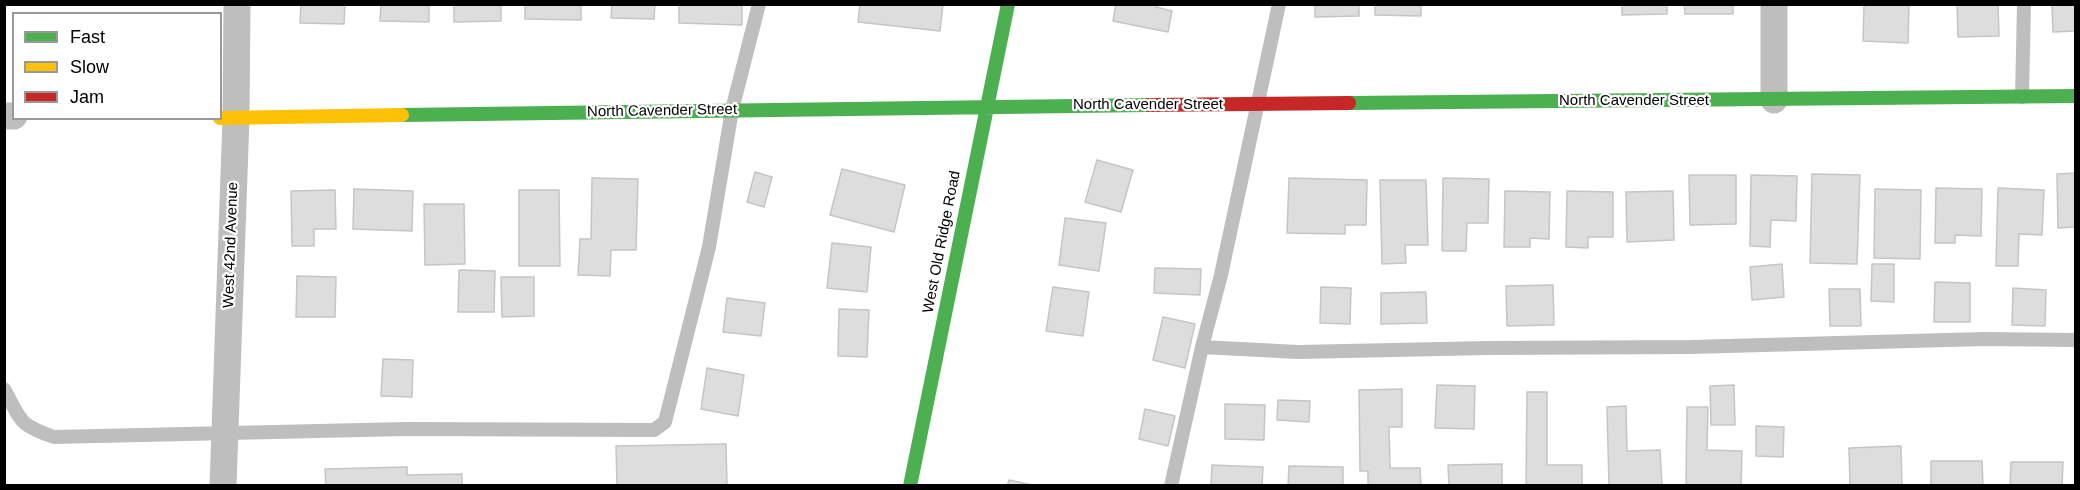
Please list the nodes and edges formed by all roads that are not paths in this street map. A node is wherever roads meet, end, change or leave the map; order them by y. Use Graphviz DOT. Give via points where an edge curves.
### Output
graph roads {
  1 [pos="237,4"];
  2 [pos="759,4"];
  3 [pos="1008,4"];
  4 [pos="1279,4"];
  5 [pos="1774,4"];
  6 [pos="2024,4"];
  7 [pos="2076,96"];
  8 [pos="2022,97"];
  9 [pos="1774,100"];
  10 [pos="1257,104"];
  11 [pos="986,106"];
  12 [pos="732,110"];
  13 [pos="228,118"];
  14 [pos="2076,340"];
  15 [pos="1202,346"];
  16 [pos="4,389"];
  17 [pos="225,432"];
  18 [pos="223,486"];
  19 [pos="910,486"];
  20 [pos="1171,486"];
  1 -- 13 [label="street, West 42nd Avenue"];
  2 -- 12 [label="lane"];
  3 -- 11 [label="street, West Old Ridge Road"];
  4 -- 10 [label="lane"];
  5 -- 9 [label="street"];
  6 -- 8 [label="lane"];
  7 -- 8 [label="street, North Cavender Street"];
  8 -- 9 [label="street, North Cavender Street"];
  9 -- 10 [label="street, North Cavender Street"];
  10 -- 11 [label="street, North Cavender Street"];
  10 -- 15 [label="lane"];
  11 -- 12 [label="street, North Cavender Street"];
  11 -- 19 [label="street, West Old Ridge Road"];
  12 -- 13 [label="street, North Cavender Street"];
  12 -- 17 [label="lane" via="706,259 665,422 654,430"];
  13 -- 17 [label="street, West 42nd Avenue"];
  14 -- 15 [label="lane" via="1298,352"];
  15 -- 20 [label="lane"];
  16 -- 17 [label="lane" via="17,416 31,429 54,437"];
  17 -- 18 [label="street, West 42nd Avenue"];
}
